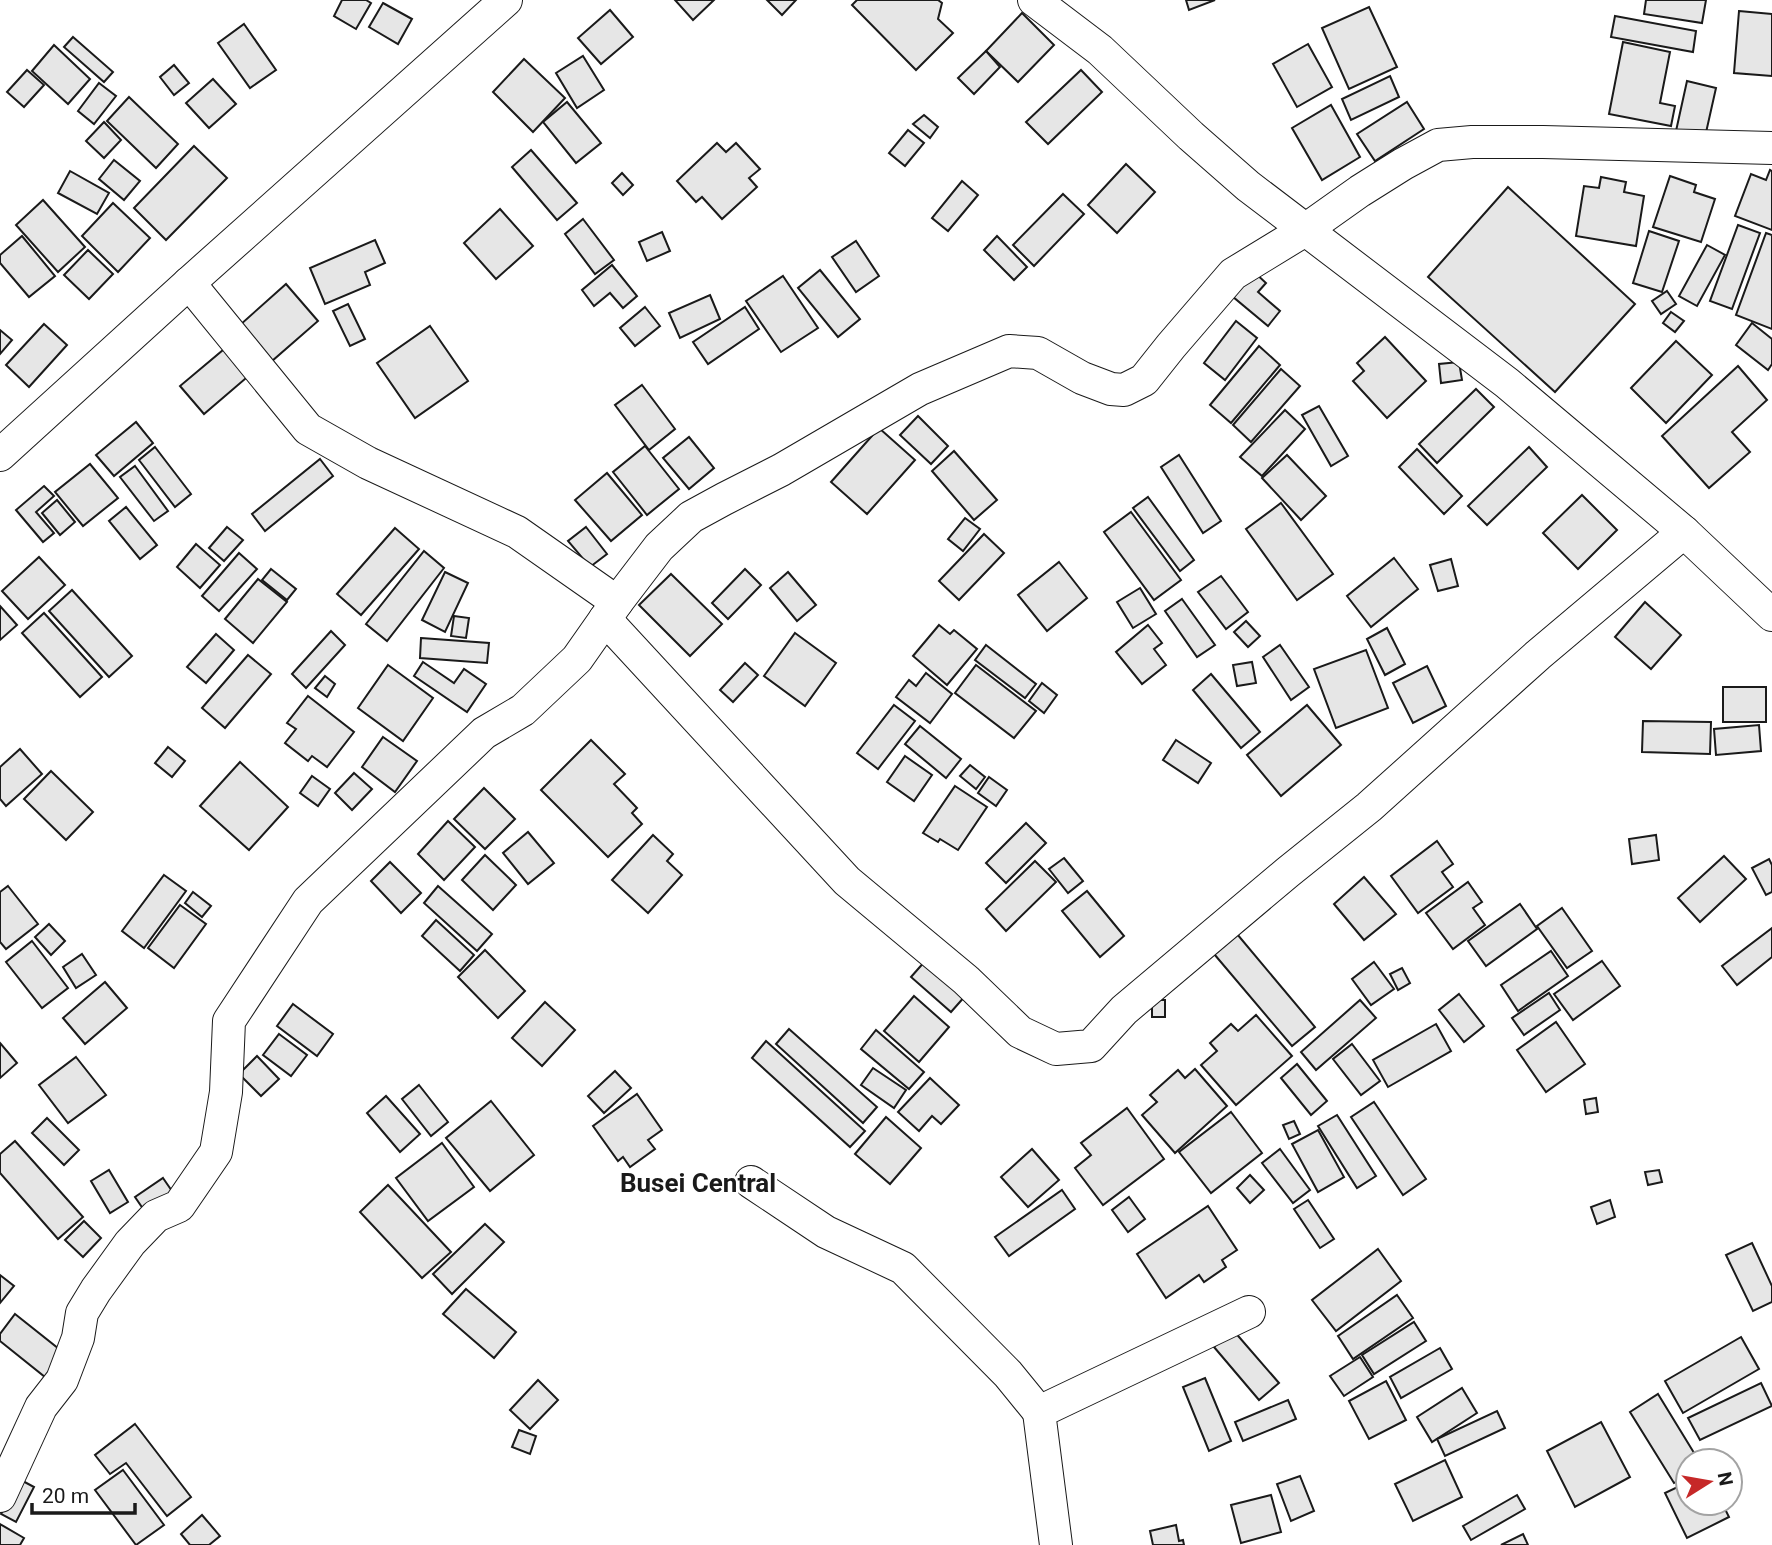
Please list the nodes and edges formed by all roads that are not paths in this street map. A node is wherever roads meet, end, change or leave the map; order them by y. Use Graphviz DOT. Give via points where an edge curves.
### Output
graph roads {
  1 [pos="506,0"];
  2 [pos="1034,0"];
  3 [pos="1772,148"];
  4 [pos="1305,230"];
  5 [pos="189,283"];
  6 [pos="0,455"];
  7 [pos="1684,533"];
  8 [pos="611,610"];
  9 [pos="1772,615"];
  10 [pos="751,1182"];
  11 [pos="1249,1312"];
  12 [pos="1039,1412"];
  13 [pos="0,1496"];
  14 [pos="1056,1545"];
  1 -- 5 [label="street"];
  2 -- 4 [label="street" via="1100,50 1238,178"];
  3 -- 4 [label="street" via="1543,142 1438,145"];
  4 -- 7 [label="street" via="1507,383"];
  4 -- 8 [label="street" via="1233,274 1144,380 1124,390 1111,389 1038,353 1009,351 920,389 691,517 659,547"];
  5 -- 6 [label="street"];
  5 -- 8 [label="street" via="308,429 369,463 517,532"];
  7 -- 8 [label="street" via="1538,655 1369,807 1124,1010 1091,1046 1055,1049 1020,1032 848,881"];
  7 -- 9 [label="street"];
  8 -- 13 [label="street" via="577,659 523,710 484,733 308,901 229,1021 226,1091 216,1152 179,1206 156,1216 96,1290 82,1313 62,1380 41,1407"];
  10 -- 12 [label="street" via="827,1232 903,1268 1008,1374"];
  11 -- 12 [label="street"];
  12 -- 14 [label="street"];
}
